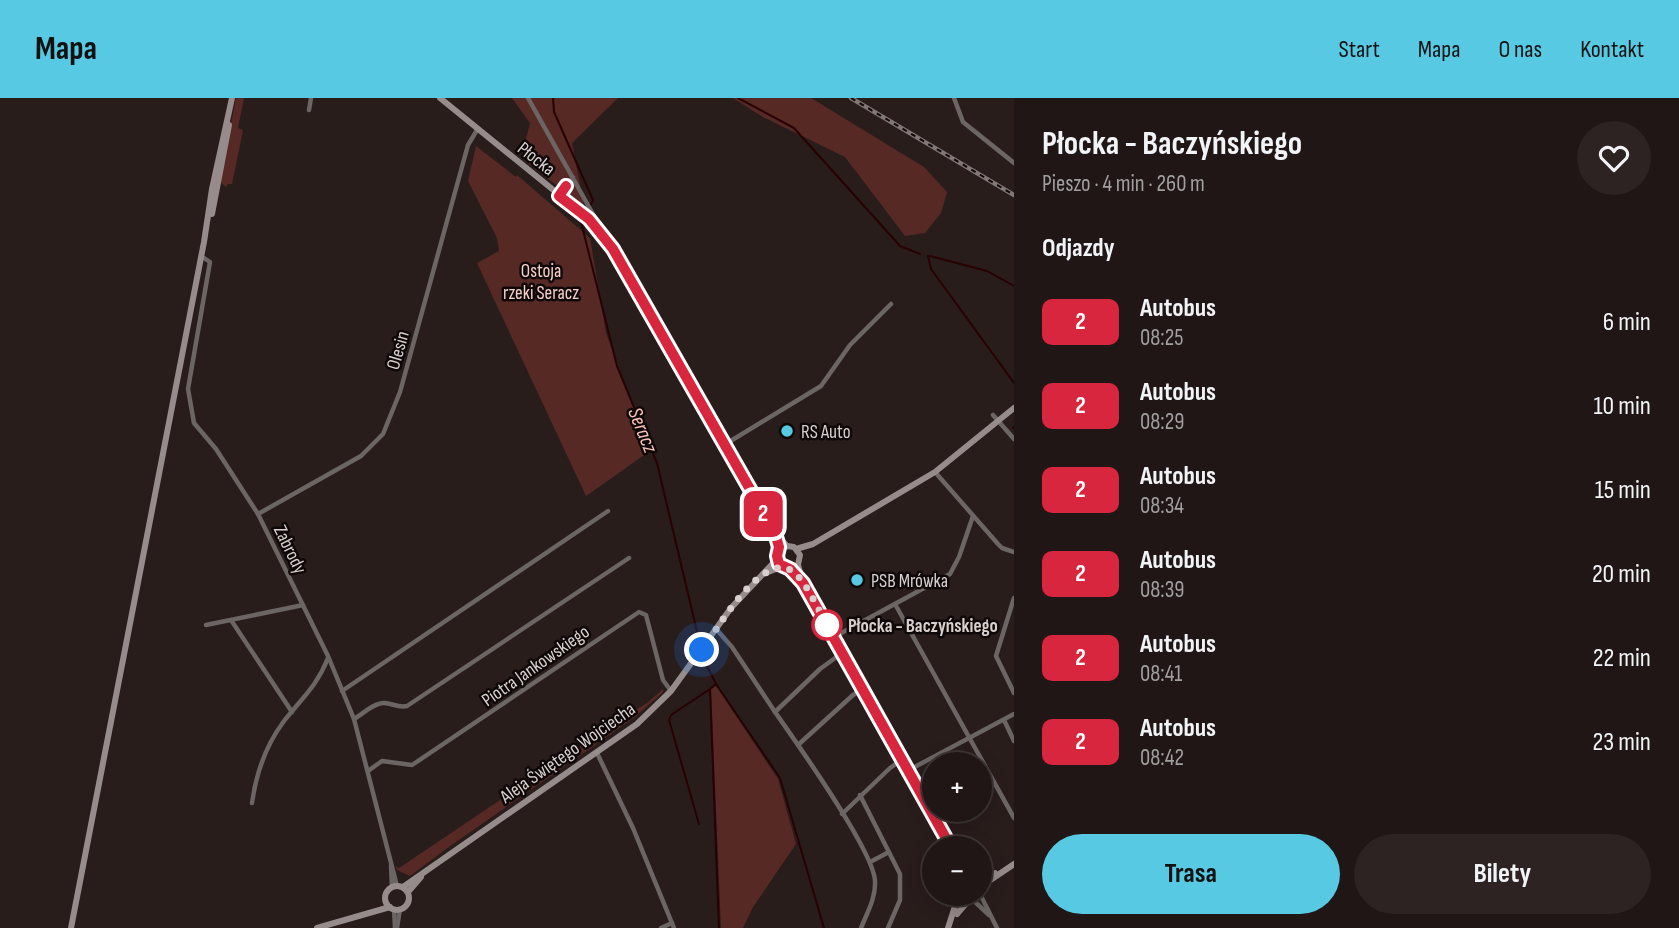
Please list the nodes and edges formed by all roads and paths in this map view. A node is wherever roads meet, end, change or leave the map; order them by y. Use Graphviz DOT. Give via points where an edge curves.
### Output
graph roads {
  1 [pos="232,98"];
  2 [pos="311,98"];
  3 [pos="528,98"];
  4 [pos="954,98"];
  5 [pos="440,99"];
  6 [pos="309,110"];
  7 [pos="477,130"];
  8 [pos="1014,163"];
  9 [pos="573,177"];
  10 [pos="559,196"];
  11 [pos="605,236"];
  12 [pos="201,256"];
  13 [pos="891,304"];
  14 [pos="1014,408"];
  15 [pos="992,415"];
  16 [pos="998,421"];
  17 [pos="1014,439"];
  18 [pos="724,445"];
  19 [pos="935,472"];
  20 [pos="608,511"];
  21 [pos="258,514"];
  22 [pos="973,516"];
  23 [pos="775,533"];
  24 [pos="787,546"];
  25 [pos="780,550"];
  26 [pos="798,552"];
  27 [pos="1014,552"];
  28 [pos="629,558"];
  29 [pos="777,559"];
  30 [pos="798,565"];
  31 [pos="781,566"];
  32 [pos="790,569"];
  33 [pos="763,574"];
  34 [pos="803,583"];
  35 [pos="1014,598"];
  36 [pos="895,604"];
  37 [pos="303,605"];
  38 [pos="231,620"];
  39 [pos="206,625"];
  40 [pos="716,629"];
  41 [pos="834,637"];
  42 [pos="843,653"];
  43 [pos="328,656"];
  44 [pos="863,689"];
  45 [pos="342,691"];
  46 [pos="671,691"];
  47 [pos="1014,693"];
  48 [pos="292,712"];
  49 [pos="775,712"];
  50 [pos="1014,714"];
  51 [pos="354,719"];
  52 [pos="1003,720"];
  53 [pos="970,738"];
  54 [pos="1014,741"];
  55 [pos="798,745"];
  56 [pos="597,752"];
  57 [pos="902,759"];
  58 [pos="909,770"];
  59 [pos="368,771"];
  60 [pos="860,795"];
  61 [pos="252,803"];
  62 [pos="842,814"];
  63 [pos="1014,818"];
  64 [pos="946,836"];
  65 [pos="889,852"];
  66 [pos="870,862"];
  67 [pos="1014,864"];
  68 [pos="1003,870"];
  69 [pos="992,874"];
  70 [pos="992,880"];
  71 [pos="400,888"];
  72 [pos="386,899"];
  73 [pos="955,906"];
  74 [pos="966,906"];
  75 [pos="978,906"];
  76 [pos="987,906"];
  77 [pos="394,908"];
  78 [pos="368,911"];
  79 [pos="992,918"];
  80 [pos="950,924"];
  81 [pos="673,925"];
  82 [pos="71,928"];
  83 [pos="317,928"];
  84 [pos="396,928"];
  85 [pos="661,928"];
  86 [pos="861,928"];
  87 [pos="888,928"];
  88 [pos="997,928"];
  1 -- 12 [label="street"];
  2 -- 6 [label="street"];
  3 -- 9 [label="street"];
  4 -- 8 [label="street" via="963,122"];
  5 -- 7 [label="street, Płocka"];
  7 -- 10 [label="street, Płocka"];
  7 -- 21 [label="street, Olesin" via="468,145 400,392 383,434 361,456"];
  9 -- 10 [label="street"];
  9 -- 11 [label="street"];
  10 -- 11 [label="street, Płocka"];
  11 -- 18 [label="street, Płocka"];
  12 -- 21 [label="street, Zabrody" via="210,262 188,389 194,423"];
  12 -- 82 [label="street"];
  13 -- 18 [label="street" via="850,345 821,386"];
  14 -- 16 [label="street"];
  15 -- 16 [label="street"];
  16 -- 17 [label="street"];
  16 -- 19 [label="street"];
  18 -- 23 [label="street, Płocka"];
  19 -- 22 [label="street"];
  19 -- 26 [label="street"];
  20 -- 45 [label="street"];
  21 -- 37 [label="street, Zabrody"];
  22 -- 27 [label="street" via="1002,548"];
  22 -- 36 [label="street" via="950,574"];
  23 -- 24 [label="street, Płocka"];
  23 -- 25 [label="street, Płocka"];
  24 -- 25 [label="street"];
  24 -- 26 [label="street"];
  25 -- 29 [label="street"];
  26 -- 30 [label="street"];
  28 -- 51 [label="street" via="407,706 379,704"];
  29 -- 31 [label="street"];
  29 -- 33 [label="street, Aleja Świętego Wojciecha"];
  30 -- 32 [label="street"];
  30 -- 34 [label="street"];
  31 -- 32 [label="street"];
  31 -- 33 [label="street, Aleja Świętego Wojciecha"];
  32 -- 34 [label="street"];
  33 -- 40 [label="street, Aleja Świętego Wojciecha"];
  34 -- 41 [label="street"];
  35 -- 47 [label="street" via="996,656"];
  36 -- 41 [label="street"];
  36 -- 53 [label="street"];
  37 -- 38 [label="street"];
  37 -- 43 [label="street, Zabrody"];
  38 -- 39 [label="street"];
  38 -- 48 [label="street"];
  40 -- 46 [label="street, Aleja Świętego Wojciecha"];
  40 -- 49 [label="street"];
  41 -- 42 [label="street"];
  42 -- 44 [label="street"];
  42 -- 49 [label="street"];
  43 -- 45 [label="street, Zabrody"];
  43 -- 48 [label="street" via="320,677"];
  44 -- 55 [label="street"];
  44 -- 57 [label="street"];
  45 -- 51 [label="street, Zabrody"];
  46 -- 56 [label="street, Aleja Świętego Wojciecha" via="638,724"];
  46 -- 59 [label="street, Piotra Jankowskiego" via="663,680 646,615 639,612 412,765 382,761"];
  48 -- 61 [label="street" via="262,759"];
  49 -- 55 [label="street"];
  50 -- 52 [label="street"];
  51 -- 59 [label="street, Zabrody"];
  52 -- 53 [label="street"];
  52 -- 54 [label="street"];
  53 -- 58 [label="street"];
  53 -- 63 [label="street"];
  55 -- 62 [label="street"];
  56 -- 71 [label="street, Aleja Świętego Wojciecha"];
  56 -- 81 [label="street"];
  57 -- 58 [label="street"];
  57 -- 60 [label="street"];
  58 -- 64 [label="street"];
  59 -- 71 [label="street, Zabrody"];
  60 -- 62 [label="street"];
  60 -- 65 [label="street"];
  62 -- 66 [label="street"];
  65 -- 66 [label="street"];
  65 -- 87 [label="street" via="900,874 900,900"];
  66 -- 86 [label="street" via="875,880 873,900"];
  67 -- 68 [label="street"];
  68 -- 69 [label="street"];
  68 -- 70 [label="street"];
  71 -- 72 [label="street" via="387,892"];
  71 -- 77 [label="street" via="408,903"];
  72 -- 77 [label="street"];
  72 -- 78 [label="street"];
  73 -- 80 [label="street"];
  74 -- 80 [label="street"];
  75 -- 79 [label="street"];
  76 -- 79 [label="street"];
  77 -- 78 [label="street"];
  77 -- 84 [label="street"];
  78 -- 83 [label="street"];
  79 -- 88 [label="street"];
  81 -- 85 [label="street"];
}
